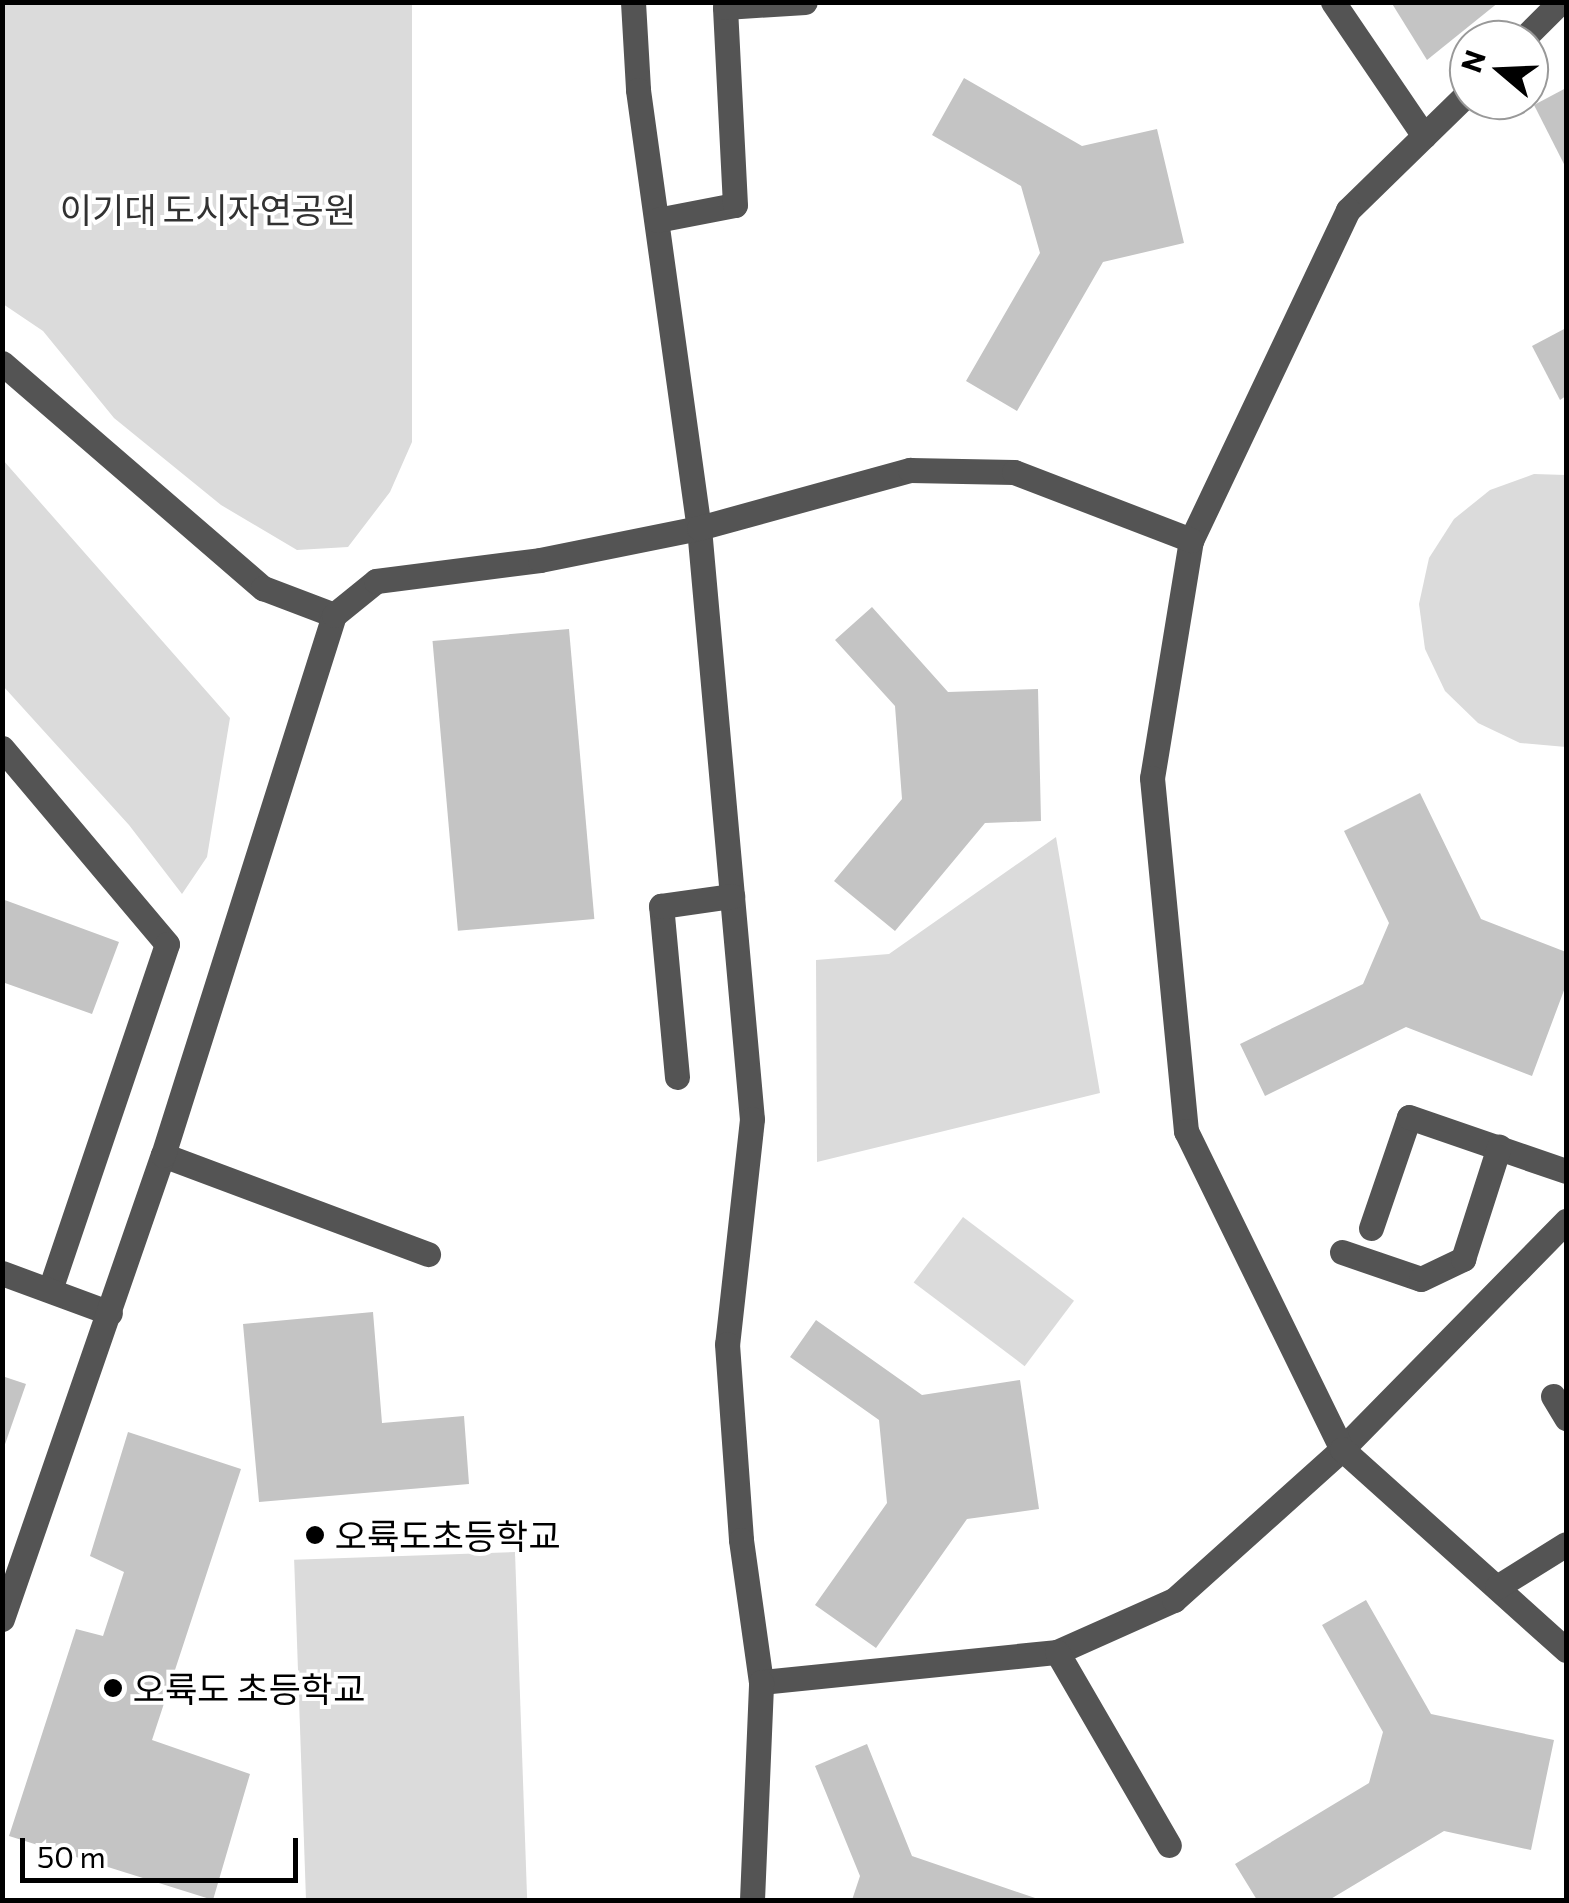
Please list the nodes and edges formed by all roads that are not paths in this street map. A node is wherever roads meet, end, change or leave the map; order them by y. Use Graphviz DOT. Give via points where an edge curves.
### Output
graph roads {
  1 [pos="633,2"];
  2 [pos="805,2"];
  3 [pos="1333,2"];
  4 [pos="1560,2"];
  5 [pos="1542,20"];
  6 [pos="1449,112"];
  7 [pos="1424,136"];
  8 [pos="656,220"];
  9 [pos="2,363"];
  10 [pos="699,528"];
  11 [pos="1191,540"];
  12 [pos="334,615"];
  13 [pos="2,748"];
  14 [pos="732,896"];
  15 [pos="677,1077"];
  16 [pos="1499,1148"];
  17 [pos="163,1155"];
  18 [pos="1566,1171"];
  19 [pos="1566,1221"];
  20 [pos="1371,1228"];
  21 [pos="1342,1252"];
  22 [pos="428,1254"];
  23 [pos="2,1273"];
  24 [pos="50,1290"];
  25 [pos="110,1313"];
  26 [pos="1342,1449"];
  27 [pos="1566,1544"];
  28 [pos="1497,1588"];
  29 [pos="2,1618"];
  30 [pos="1566,1650"];
  31 [pos="1058,1652"];
  32 [pos="761,1682"];
  33 [pos="1169,1845"];
  34 [pos="752,1900"];
  1 -- 8 [label="street"];
  2 -- 8 [label="street" via="725,7 735,205"];
  3 -- 7 [label="street"];
  4 -- 5 [label="street"];
  6 -- 7 [label="street"];
  7 -- 11 [label="street" via="1348,210"];
  8 -- 10 [label="street"];
  9 -- 12 [label="street" via="263,588"];
  10 -- 11 [label="street" via="910,470 1014,472"];
  10 -- 12 [label="street" via="540,560 376,580"];
  10 -- 14 [label="street"];
  11 -- 26 [label="street" via="1152,778 1186,1130"];
  12 -- 17 [label="street"];
  13 -- 24 [label="street" via="167,944"];
  14 -- 15 [label="street" via="661,906"];
  14 -- 32 [label="street" via="752,1119 726,1344 741,1540"];
  16 -- 18 [label="street"];
  16 -- 20 [label="street" via="1409,1116"];
  16 -- 21 [label="street" via="1463,1259 1422,1279"];
  17 -- 22 [label="street"];
  17 -- 25 [label="street"];
  19 -- 26 [label="street"];
  23 -- 24 [label="street"];
  24 -- 25 [label="street"];
  25 -- 29 [label="street"];
  26 -- 28 [label="street"];
  26 -- 31 [label="street" via="1174,1600"];
  27 -- 28 [label="street"];
  28 -- 30 [label="street"];
  31 -- 32 [label="street"];
  31 -- 33 [label="street"];
  32 -- 34 [label="street"];
}
